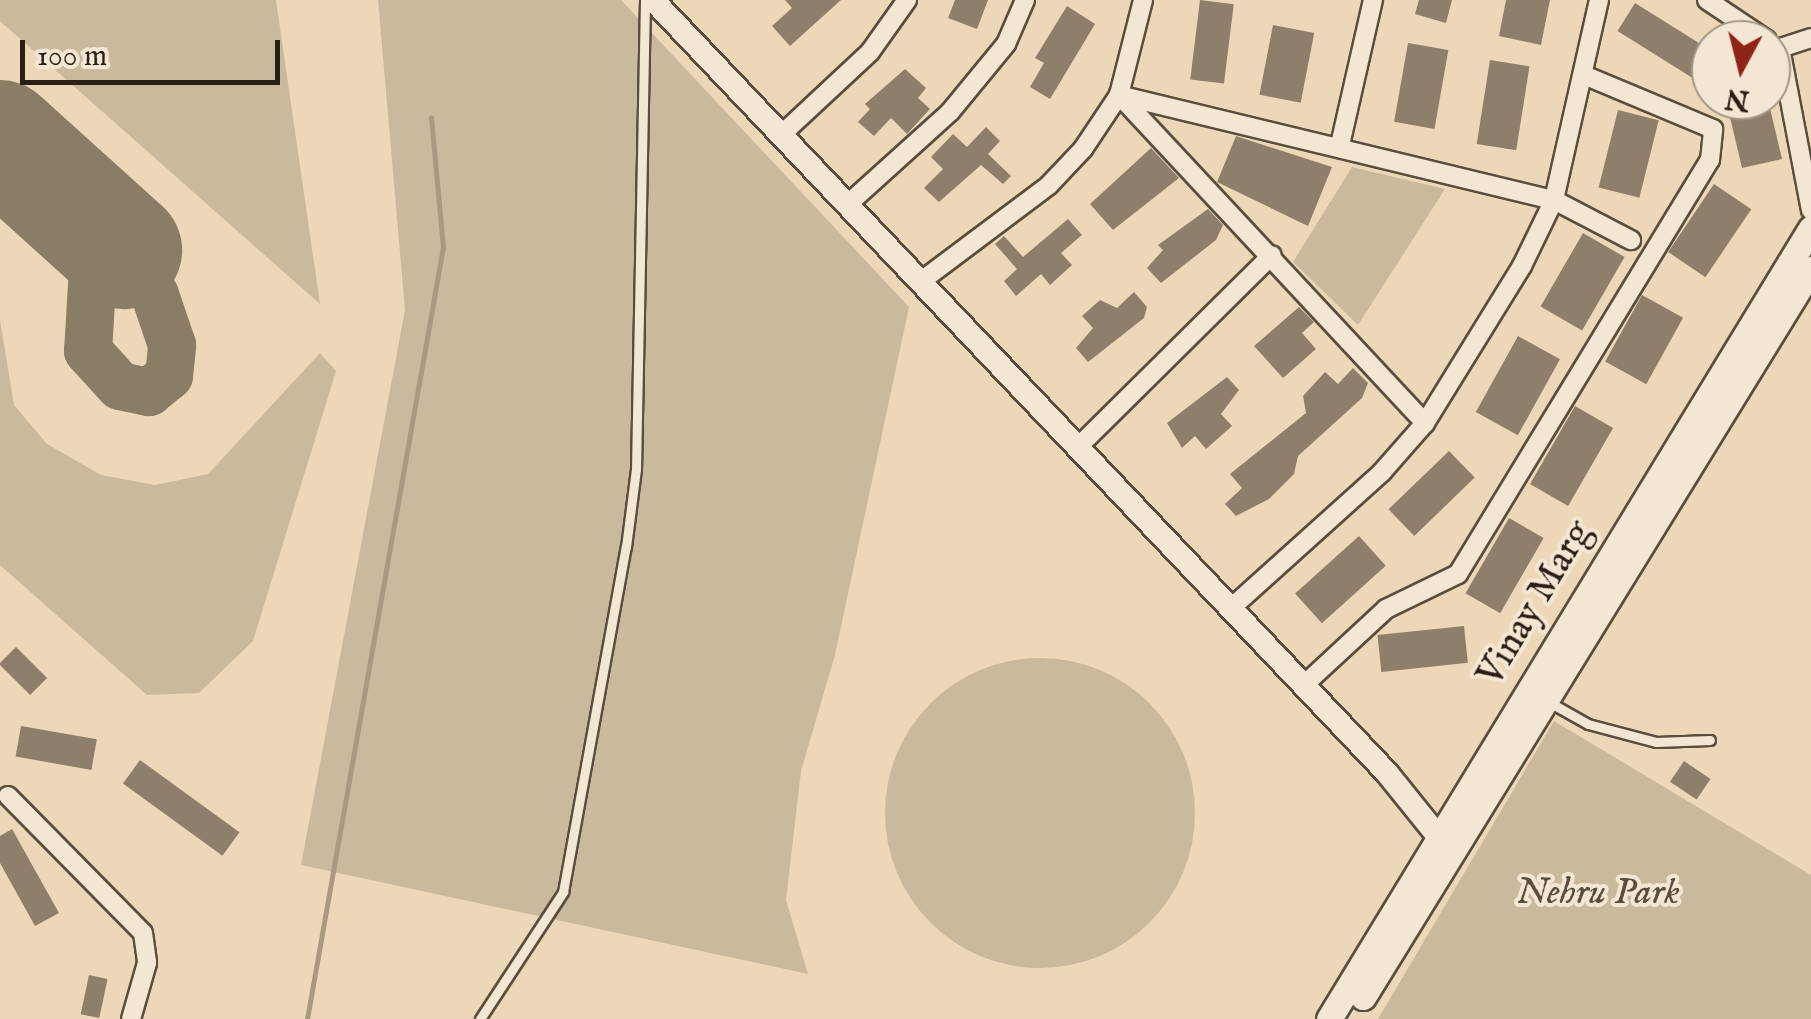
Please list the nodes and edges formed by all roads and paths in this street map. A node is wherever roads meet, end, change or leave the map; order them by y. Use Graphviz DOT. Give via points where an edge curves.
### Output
graph roads {
  1 [pos="649,0"];
  2 [pos="907,0"];
  3 [pos="1025,0"];
  4 [pos="1143,0"];
  5 [pos="1373,0"];
  6 [pos="1599,0"];
  7 [pos="1707,0"];
  8 [pos="1737,20"];
  9 [pos="1584,75"];
  10 [pos="1120,94"];
  11 [pos="1790,120"];
  12 [pos="780,134"];
  13 [pos="1340,145"];
  14 [pos="1554,200"];
  15 [pos="848,205"];
  16 [pos="1811,210"];
  17 [pos="1811,228"];
  18 [pos="1631,240"];
  19 [pos="1272,255"];
  20 [pos="1811,269"];
  21 [pos="920,282"];
  22 [pos="1425,422"];
  23 [pos="1076,448"];
  24 [pos="1230,608"];
  25 [pos="1304,685"];
  26 [pos="1546,701"];
  27 [pos="1710,740"];
  28 [pos="3,797"];
  29 [pos="1445,844"];
  30 [pos="131,1019"];
  31 [pos="480,1019"];
  32 [pos="1329,1019"];
  33 [pos="1349,1019"];
  1 -- 12 [label="street"];
  1 -- 31 [label="lane" via="636,469 626,547 563,892"];
  2 -- 12 [label="street" via="870,52"];
  3 -- 15 [label="street" via="1006,44 950,112"];
  4 -- 10 [label="street"];
  5 -- 13 [label="street"];
  6 -- 9 [label="street"];
  7 -- 8 [label="street"];
  9 -- 14 [label="street"];
  9 -- 25 [label="street" via="1712,128 1710,160 1458,574 1386,609"];
  10 -- 13 [label="street"];
  10 -- 19 [label="street"];
  10 -- 21 [label="street" via="1049,185"];
  11 -- 16 [label="street"];
  12 -- 15 [label="street"];
  13 -- 14 [label="street"];
  14 -- 18 [label="street"];
  14 -- 22 [label="street" via="1522,266"];
  15 -- 21 [label="street"];
  17 -- 29 [label="main road, Vinay Marg"];
  19 -- 22 [label="street"];
  19 -- 23 [label="street"];
  20 -- 26 [label="main road, Vinay Marg"];
  21 -- 23 [label="street"];
  22 -- 24 [label="street" via="1382,472"];
  23 -- 24 [label="street"];
  24 -- 25 [label="street"];
  25 -- 29 [label="street"];
  26 -- 27 [label="lane" via="1588,724 1656,742"];
  26 -- 29 [label="main road, Vinay Marg"];
  28 -- 30 [label="street" via="143,933 147,963"];
  29 -- 32 [label="main road, Vinay Marg"];
  29 -- 33 [label="main road, Vinay Marg"];
}
